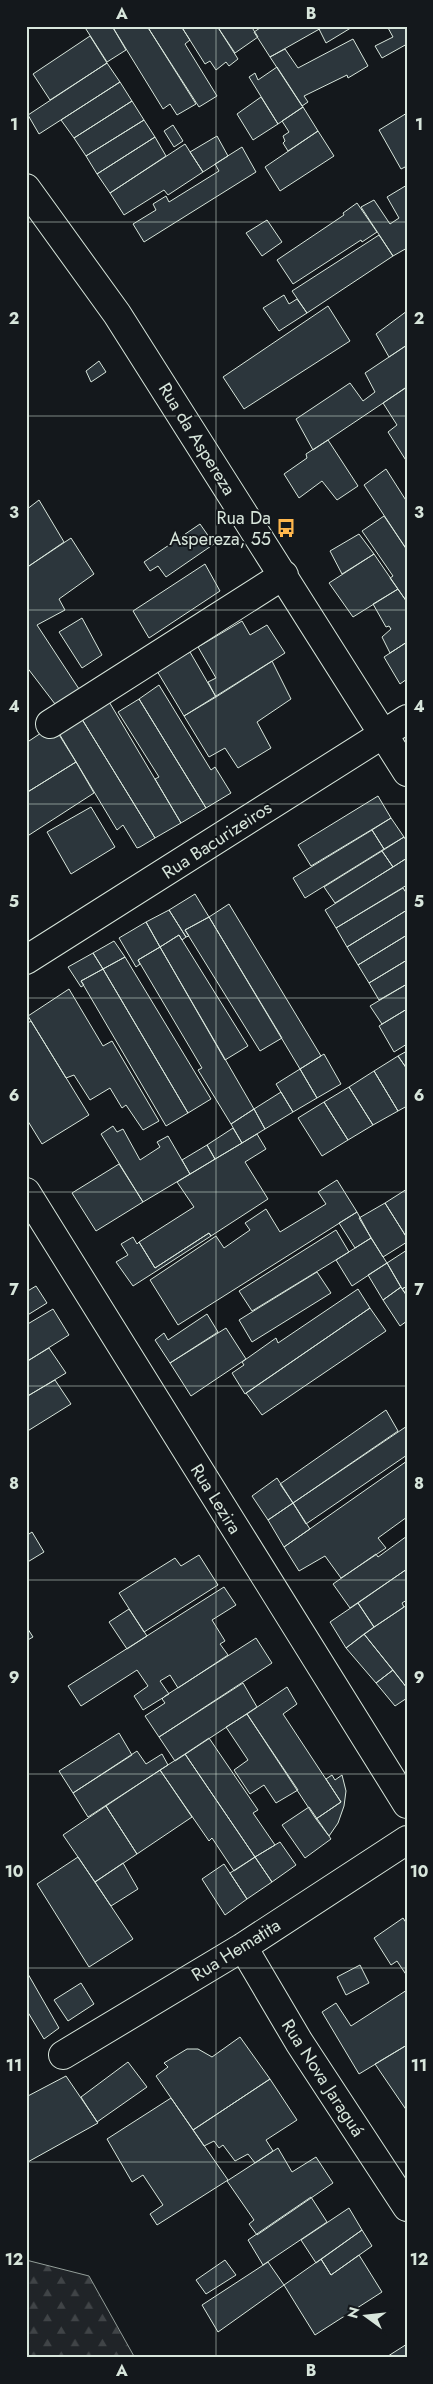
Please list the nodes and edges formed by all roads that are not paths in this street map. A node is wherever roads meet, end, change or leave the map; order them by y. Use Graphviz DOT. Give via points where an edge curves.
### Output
graph roads {
  1 [pos="26,188"];
  2 [pos="284,576"];
  3 [pos="407,719"];
  4 [pos="50,724"];
  5 [pos="384,734"];
  6 [pos="407,772"];
  7 [pos="26,960"];
  8 [pos="26,1192"];
  9 [pos="407,1804"];
  10 [pos="407,1840"];
  11 [pos="243,1947"];
  12 [pos="63,2055"];
  13 [pos="407,2207"];
  1 -- 2 [label="street, Rua da Aspereza" via="117,314"];
  2 -- 4 [label="street"];
  2 -- 5 [label="street, Rua da Aspereza"];
  3 -- 5 [label="street, Rua Bacurizeiros"];
  5 -- 6 [label="street, Rua da Aspereza"];
  5 -- 7 [label="street, Rua Bacurizeiros"];
  8 -- 9 [label="street, Rua Lezira"];
  10 -- 11 [label="street, Rua Hematita"];
  11 -- 12 [label="street, Rua Hematita"];
  11 -- 13 [label="street, Rua Nova Jaraguá" via="299,2042"];
}
